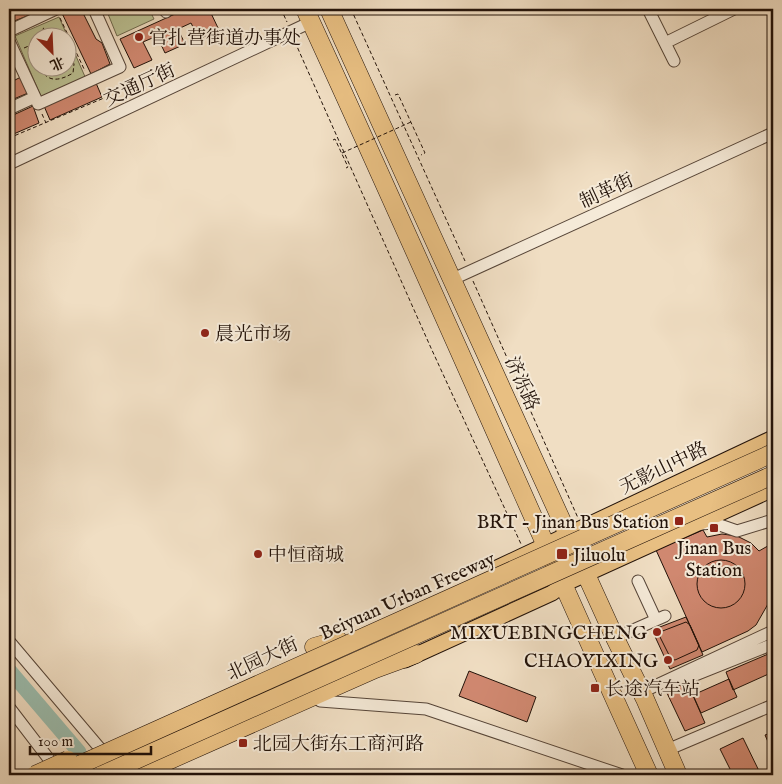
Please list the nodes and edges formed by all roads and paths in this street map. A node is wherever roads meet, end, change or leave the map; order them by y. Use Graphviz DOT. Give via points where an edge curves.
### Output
graph roads {
  1 [pos="56,9"];
  2 [pos="94,9"];
  3 [pos="281,9"];
  4 [pos="329,9"];
  5 [pos="648,9"];
  6 [pos="734,9"];
  7 [pos="43,16"];
  8 [pos="308,16"];
  9 [pos="44,28"];
  10 [pos="9,31"];
  11 [pos="291,32"];
  12 [pos="9,41"];
  13 [pos="665,43"];
  14 [pos="28,47"];
  15 [pos="14,53"];
  16 [pos="674,61"];
  17 [pos="14,66"];
  18 [pos="48,78"];
  19 [pos="65,78"];
  20 [pos="89,81"];
  21 [pos="395,95"];
  22 [pos="35,97"];
  23 [pos="104,98"];
  24 [pos="9,109"];
  25 [pos="411,122"];
  26 [pos="773,133"];
  27 [pos="9,138"];
  28 [pos="333,140"];
  29 [pos="342,153"];
  30 [pos="421,155"];
  31 [pos="9,164"];
  32 [pos="346,168"];
  33 [pos="454,279"];
  34 [pos="773,438"];
  35 [pos="773,453"];
  36 [pos="773,475"];
  37 [pos="773,489"];
  38 [pos="773,520"];
  39 [pos="695,525"];
  40 [pos="569,533"];
  41 [pos="545,545"];
  42 [pos="526,554"];
  43 [pos="587,574"];
  44 [pos="638,580"];
  45 [pos="564,584"];
  46 [pos="773,631"];
  47 [pos="615,638"];
  48 [pos="9,640"];
  49 [pos="338,640"];
  50 [pos="773,644"];
  51 [pos="416,654"];
  52 [pos="380,664"];
  53 [pos="644,695"];
  54 [pos="320,701"];
  55 [pos="773,705"];
  56 [pos="9,707"];
  57 [pos="668,750"];
  58 [pos="103,752"];
  59 [pos="64,770"];
  60 [pos="35,775"];
  61 [pos="102,775"];
  62 [pos="110,775"];
  63 [pos="125,775"];
  64 [pos="136,775"];
  65 [pos="154,775"];
  66 [pos="622,775"];
  67 [pos="649,775"];
  68 [pos="678,775"];
  1 -- 7 [label="street"];
  1 -- 20 [label="path"];
  2 -- 20 [label="street" via="120,67"];
  3 -- 11 [label="path"];
  4 -- 33 [label="highway, 济泺路"];
  5 -- 13 [label="street"];
  6 -- 13 [label="street"];
  7 -- 9 [label="path"];
  7 -- 10 [label="street"];
  8 -- 11 [label="street, 交通厅街"];
  8 -- 41 [label="highway"];
  11 -- 31 [label="street, 交通厅街"];
  11 -- 42 [label="path"];
  12 -- 15 [label="street"];
  13 -- 16 [label="street"];
  14 -- 15 [label="path"];
  15 -- 17 [label="street"];
  17 -- 22 [label="street"];
  18 -- 19 [label="path"];
  20 -- 22 [label="street" via="38,104"];
  21 -- 25 [label="path" via="398,94"];
  22 -- 24 [label="street"];
  23 -- 27 [label="path"];
  25 -- 29 [label="path, bridge"];
  25 -- 30 [label="path" via="425,153"];
  26 -- 33 [label="street, 制革街"];
  28 -- 29 [label="path"];
  29 -- 32 [label="path"];
  33 -- 40 [label="highway, 济泺路"];
  34 -- 40 [label="main road, 无影山中路"];
  35 -- 59 [label="highway, Beiyuan Urban Freeway, bridge"];
  36 -- 61 [label="highway, bridge"];
  37 -- 39 [label="main road"];
  38 -- 39 [label="street" via="737,531 714,523"];
  39 -- 43 [label="main road"];
  40 -- 41 [label="main road, 北园大街"];
  40 -- 43 [label="highway, 济泺路"];
  41 -- 42 [label="main road, 北园大街"];
  41 -- 45 [label="highway"];
  42 -- 49 [label="main road, 北园大街"];
  43 -- 45 [label="main road"];
  43 -- 47 [label="highway, 济泺路"];
  44 -- 47 [label="street" via="660,618"];
  45 -- 51 [label="main road" via="552,593"];
  45 -- 52 [label="main road" via="550,583"];
  45 -- 67 [label="highway"];
  46 -- 53 [label="street"];
  47 -- 53 [label="highway, 济泺路"];
  48 -- 58 [label="street"];
  49 -- 58 [label="main road, 北园大街" via="318,654"];
  49 -- 60 [label="highway, bridge" via="314,647"];
  50 -- 53 [label="street"];
  51 -- 52 [label="highway"];
  51 -- 54 [label="main road"];
  52 -- 63 [label="main road"];
  52 -- 64 [label="highway"];
  53 -- 57 [label="highway, 济泺路"];
  54 -- 65 [label="main road"];
  54 -- 66 [label="street" via="426,709"];
  55 -- 57 [label="street"];
  56 -- 59 [label="street"];
  57 -- 68 [label="highway, 济泺路"];
  58 -- 59 [label="main road, 北园大街"];
  58 -- 62 [label="street"];
}
